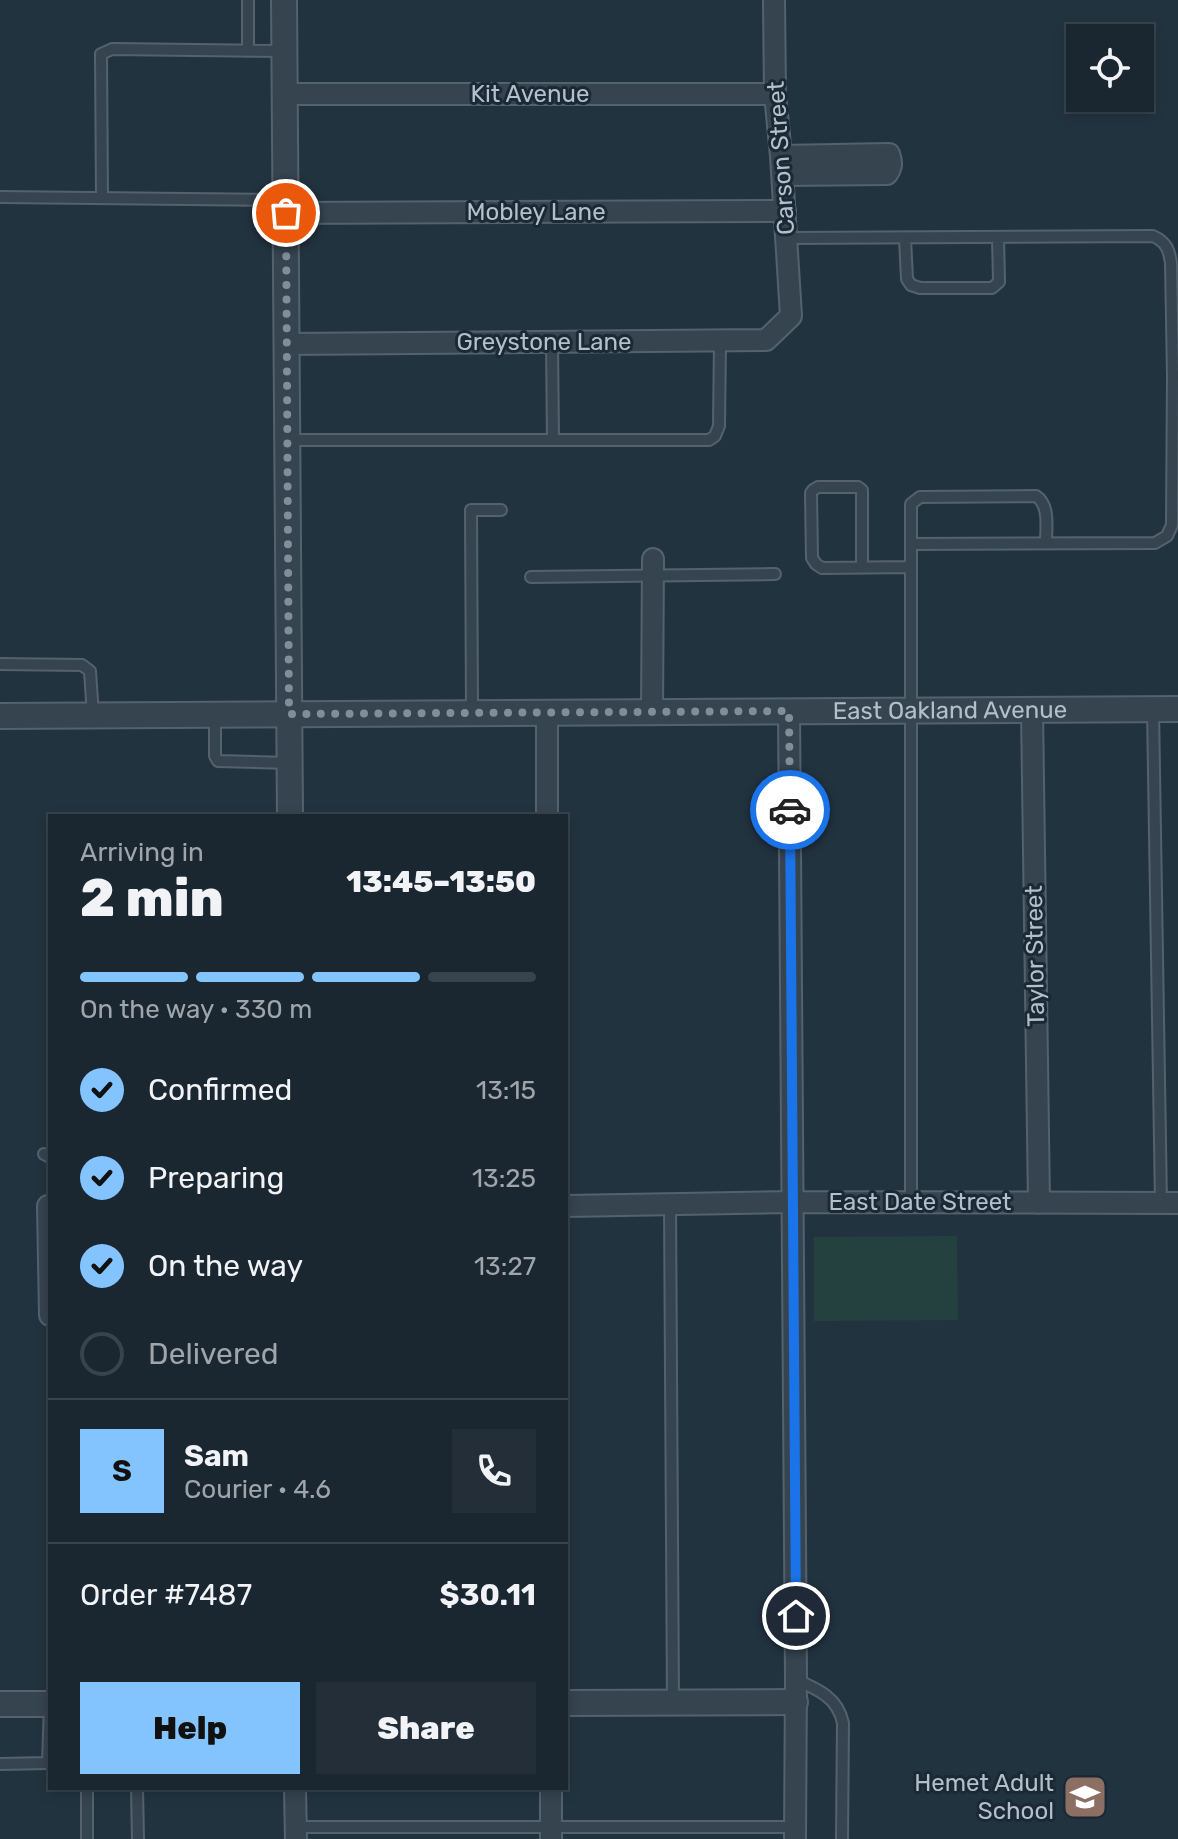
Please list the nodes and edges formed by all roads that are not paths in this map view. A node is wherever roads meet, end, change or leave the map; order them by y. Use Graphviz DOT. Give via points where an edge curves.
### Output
graph roads {
  1 [pos="248,0"];
  2 [pos="284,0"];
  3 [pos="774,0"];
  4 [pos="248,51"];
  5 [pos="285,51"];
  6 [pos="285,94"];
  7 [pos="775,94"];
  8 [pos="0,197"];
  9 [pos="102,198"];
  10 [pos="286,206"];
  11 [pos="785,211"];
  12 [pos="998,237"];
  13 [pos="787,238"];
  14 [pos="905,238"];
  15 [pos="791,316"];
  16 [pos="720,341"];
  17 [pos="552,342"];
  18 [pos="287,344"];
  19 [pos="1175,376"];
  20 [pos="287,440"];
  21 [pos="553,440"];
  22 [pos="501,510"];
  23 [pos="1046,543"];
  24 [pos="911,544"];
  25 [pos="653,567"];
  26 [pos="862,567"];
  27 [pos="911,567"];
  28 [pos="775,574"];
  29 [pos="531,577"];
  30 [pos="0,664"];
  31 [pos="1166,709"];
  32 [pos="911,710"];
  33 [pos="1032,710"];
  34 [pos="789,711"];
  35 [pos="652,712"];
  36 [pos="472,713"];
  37 [pos="547,713"];
  38 [pos="289,714"];
  39 [pos="215,715"];
  40 [pos="0,716"];
  41 [pos="93,716"];
  42 [pos="290,763"];
  43 [pos="290,814"];
  44 [pos="547,814"];
  45 [pos="793,1202"];
  46 [pos="911,1202"];
  47 [pos="1039,1203"];
  48 [pos="1170,1203"];
  49 [pos="670,1204"];
  50 [pos="568,1206"];
  51 [pos="796,1691"];
  52 [pos="48,1702"];
  53 [pos="673,1702"];
  54 [pos="568,1703"];
  55 [pos="0,1704"];
  56 [pos="48,1763"];
  57 [pos="0,1764"];
  58 [pos="87,1790"];
  59 [pos="137,1790"];
  60 [pos="295,1790"];
  61 [pos="551,1790"];
  62 [pos="296,1833"];
  63 [pos="551,1833"];
  64 [pos="795,1833"];
  65 [pos="87,1839"];
  66 [pos="138,1839"];
  67 [pos="842,1839"];
  1 -- 4 [label="lane"];
  2 -- 5 [label="street"];
  3 -- 7 [label="street, Carson Street"];
  4 -- 5 [label="lane"];
  4 -- 9 [label="lane" via="112,49 101,54"];
  5 -- 6 [label="street"];
  6 -- 7 [label="street, Kit Avenue"];
  6 -- 10 [label="street"];
  7 -- 11 [label="street, Carson Street"];
  8 -- 9 [label="lane"];
  9 -- 10 [label="lane"];
  10 -- 11 [label="street, Mobley Lane"];
  10 -- 18 [label="street"];
  11 -- 13 [label="street, Carson Street"];
  12 -- 14 [label="lane"];
  12 -- 14 [label="lane" via="1000,274 992,288 911,285"];
  12 -- 19 [label="lane" via="1161,240 1171,263"];
  13 -- 14 [label="lane"];
  13 -- 15 [label="street, Carson Street"];
  15 -- 16 [label="street, Greystone Lane" via="766,340"];
  16 -- 17 [label="street, Greystone Lane"];
  16 -- 21 [label="lane" via="719,426 709,440"];
  17 -- 18 [label="street, Greystone Lane"];
  17 -- 21 [label="lane"];
  18 -- 20 [label="street"];
  19 -- 23 [label="lane" via="1172,525 1167,536 1155,543"];
  20 -- 21 [label="lane"];
  20 -- 38 [label="street"];
  22 -- 36 [label="lane" via="471,510"];
  23 -- 24 [label="lane"];
  23 -- 24 [label="lane" via="1044,502 1036,496 920,497 911,504"];
  24 -- 27 [label="lane"];
  25 -- 28 [label="lane"];
  25 -- 29 [label="lane"];
  25 -- 35 [label="street"];
  26 -- 26 [label="lane" via="822,568 812,558 811,493 818,487 862,490"];
  26 -- 27 [label="lane"];
  27 -- 32 [label="lane"];
  30 -- 41 [label="lane" via="82,665 90,671"];
  31 -- 33 [label="street, East Oakland Avenue"];
  31 -- 48 [label="lane"];
  32 -- 33 [label="street, East Oakland Avenue"];
  32 -- 34 [label="street, East Oakland Avenue"];
  32 -- 46 [label="lane"];
  33 -- 47 [label="street, Taylor Street"];
  34 -- 35 [label="street, East Oakland Avenue"];
  34 -- 45 [label="street"];
  35 -- 37 [label="street, East Oakland Avenue"];
  36 -- 37 [label="street, East Oakland Avenue"];
  36 -- 38 [label="street, East Oakland Avenue"];
  37 -- 44 [label="street"];
  38 -- 39 [label="street, East Oakland Avenue"];
  38 -- 42 [label="street"];
  39 -- 41 [label="street, East Oakland Avenue"];
  39 -- 42 [label="lane" via="218,761"];
  40 -- 41 [label="street, East Oakland Avenue"];
  42 -- 43 [label="street"];
  45 -- 46 [label="street, East Date Street"];
  45 -- 49 [label="street, East Date Street"];
  45 -- 51 [label="street"];
  46 -- 47 [label="street, East Date Street"];
  47 -- 48 [label="street, East Date Street"];
  49 -- 50 [label="street, East Date Street"];
  49 -- 53 [label="lane"];
  51 -- 53 [label="street"];
  51 -- 64 [label="street"];
  51 -- 67 [label="lane" via="819,1690 841,1713"];
  52 -- 55 [label="street"];
  53 -- 54 [label="street"];
  56 -- 57 [label="lane"];
  58 -- 65 [label="lane"];
  59 -- 66 [label="lane"];
  60 -- 62 [label="street"];
  61 -- 63 [label="street"];
  62 -- 63 [label="lane"];
  63 -- 64 [label="lane"];
}
